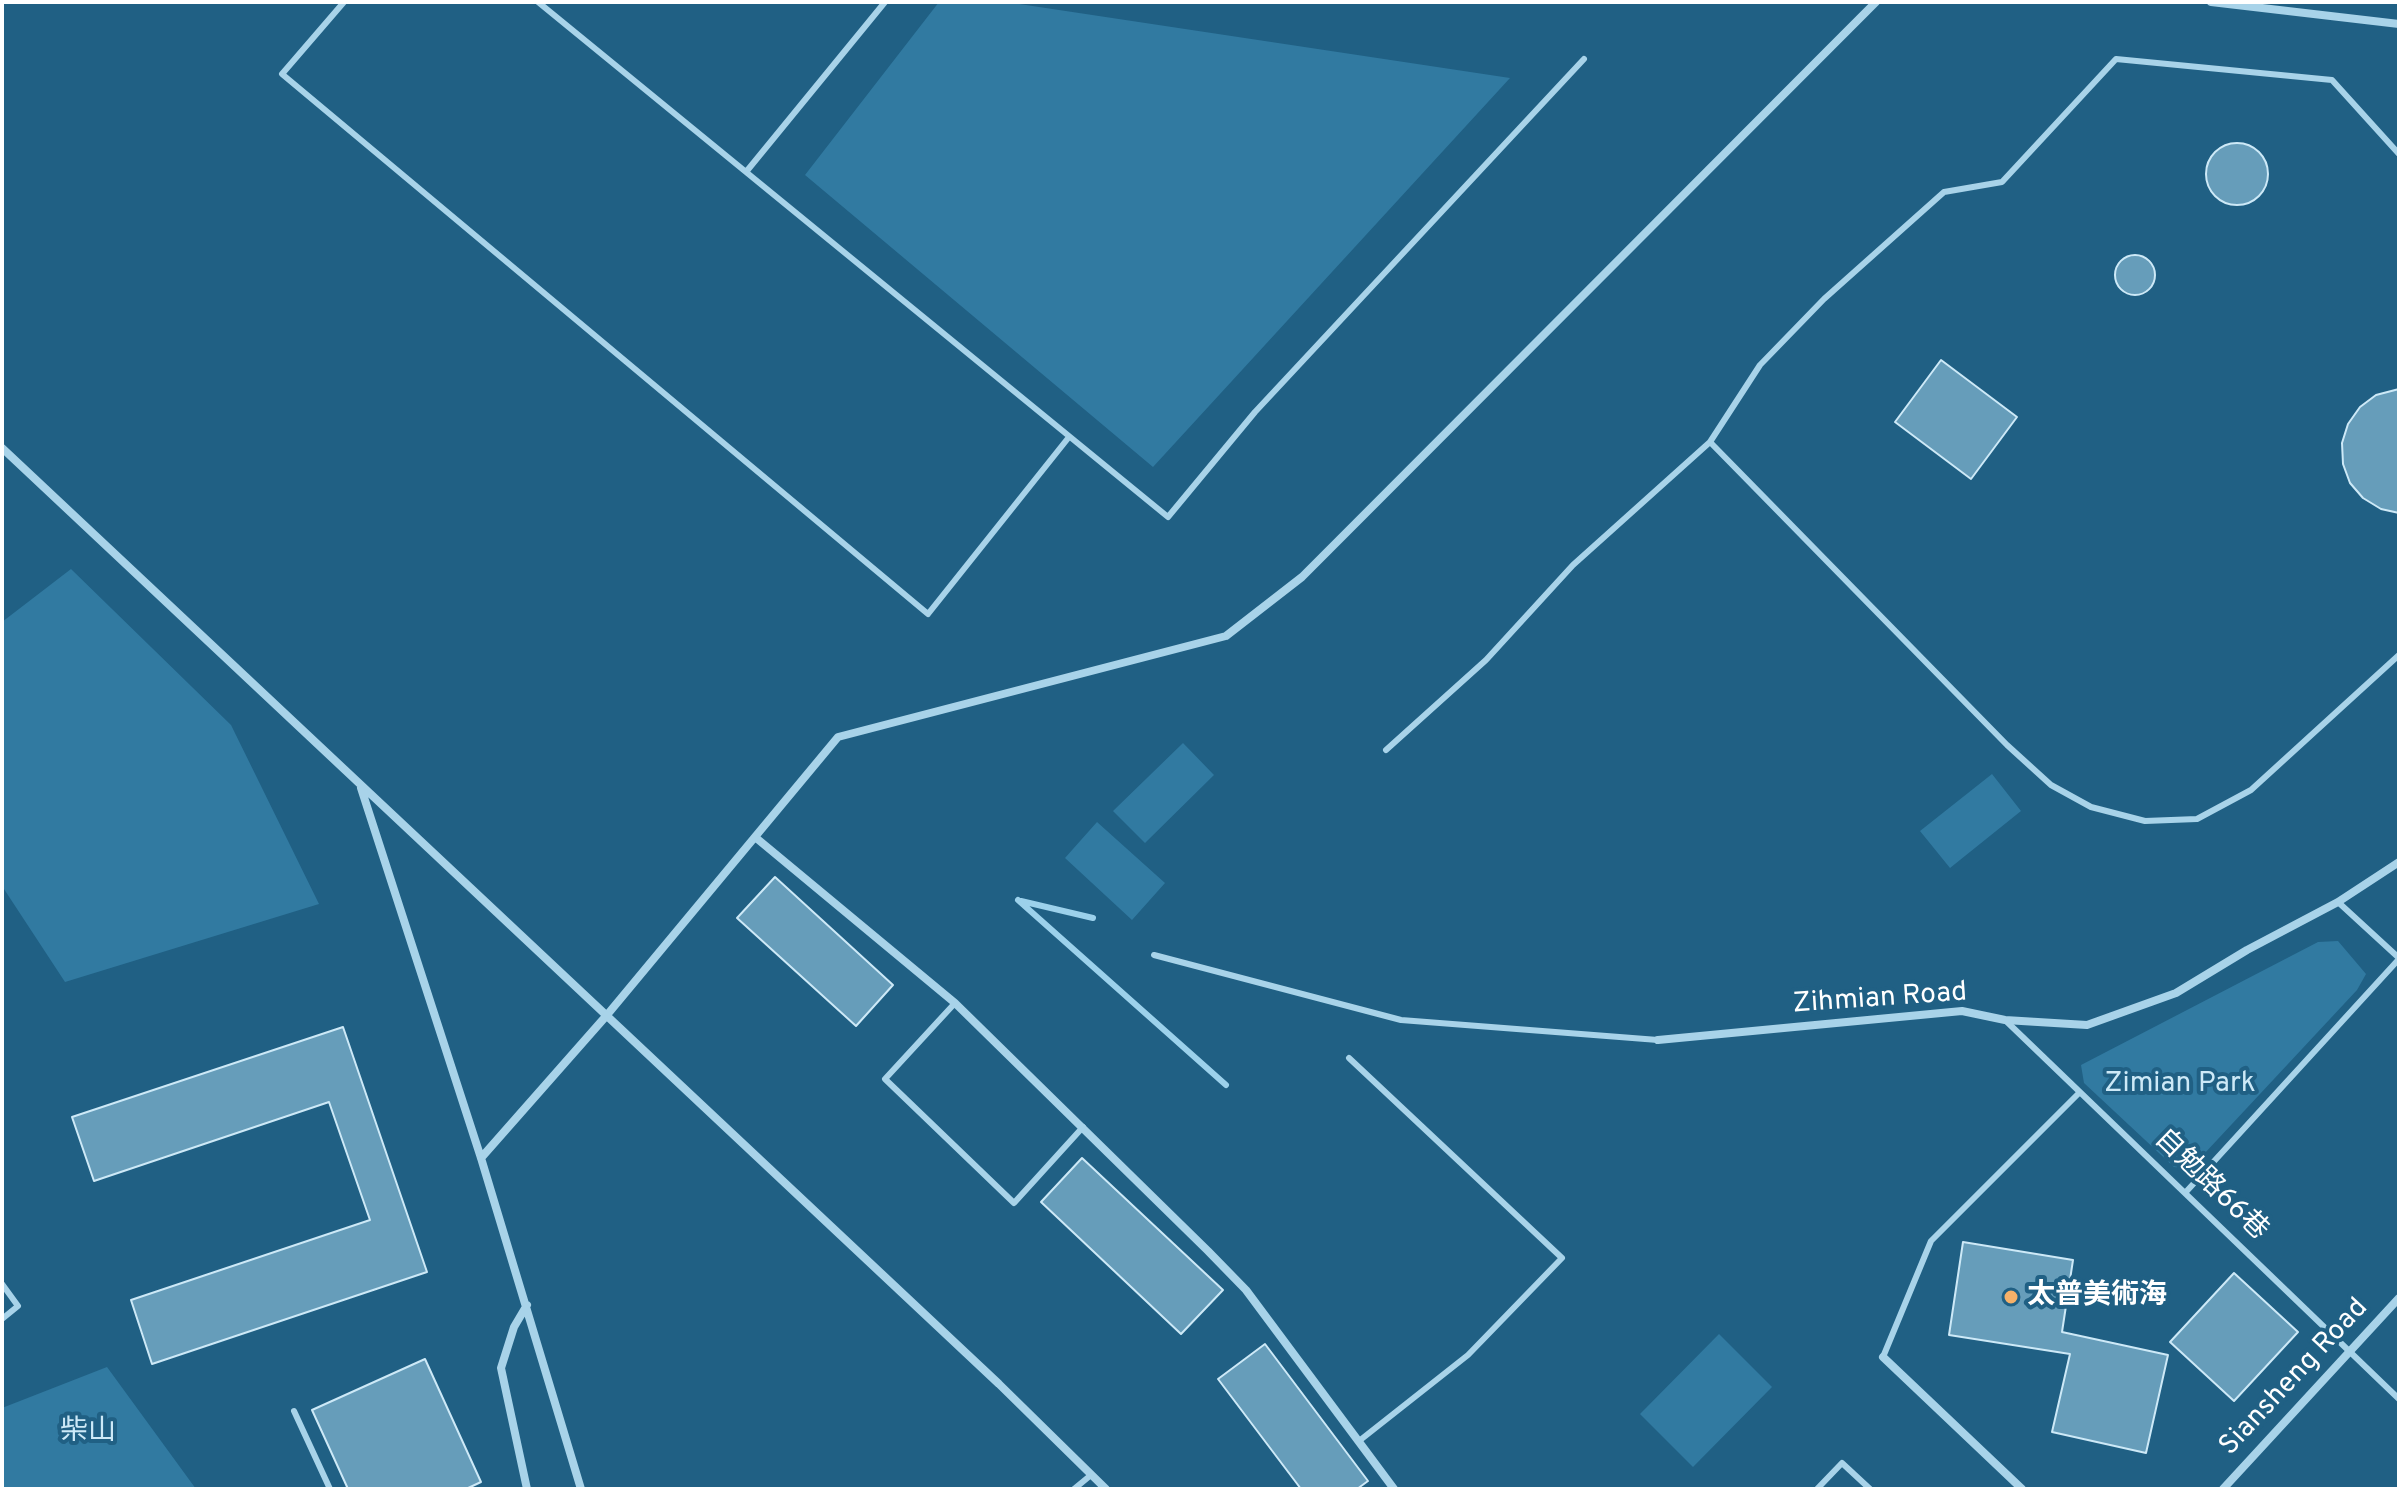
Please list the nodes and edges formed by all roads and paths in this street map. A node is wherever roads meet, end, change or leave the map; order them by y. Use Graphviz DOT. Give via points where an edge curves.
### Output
graph roads {
  1 [pos="344,2"];
  2 [pos="538,2"];
  3 [pos="885,2"];
  4 [pos="1876,2"];
  5 [pos="2211,2"];
  6 [pos="2399,24"];
  7 [pos="1584,59"];
  8 [pos="2399,154"];
  9 [pos="746,172"];
  10 [pos="1069,437"];
  11 [pos="1710,442"];
  12 [pos="2,448"];
  13 [pos="2399,655"];
  14 [pos="1386,750"];
  15 [pos="359,784"];
  16 [pos="755,837"];
  17 [pos="2399,862"];
  18 [pos="2338,902"];
  19 [pos="1154,955"];
  20 [pos="2399,958"];
  21 [pos="955,1003"];
  22 [pos="607,1015"];
  23 [pos="2005,1020"];
  24 [pos="1658,1040"];
  25 [pos="1349,1058"];
  26 [pos="2080,1092"];
  27 [pos="1083,1127"];
  28 [pos="481,1158"];
  29 [pos="2185,1193"];
  30 [pos="2,1284"];
  31 [pos="2399,1298"];
  32 [pos="527,1305"];
  33 [pos="2,1319"];
  34 [pos="2349,1351"];
  35 [pos="1883,1357"];
  36 [pos="2399,1399"];
  37 [pos="294,1411"];
  38 [pos="1359,1441"];
  39 [pos="1091,1475"];
  40 [pos="330,1489"];
  41 [pos="527,1489"];
  42 [pos="581,1489"];
  43 [pos="1074,1489"];
  44 [pos="1106,1489"];
  45 [pos="1394,1489"];
  46 [pos="1817,1489"];
  47 [pos="1870,1489"];
  48 [pos="2022,1489"];
  49 [pos="2223,1489"];
  1 -- 10 [label="lane" via="282,74 928,614"];
  2 -- 9 [label="lane"];
  3 -- 9 [label="lane"];
  4 -- 16 [label="street" via="1302,577 1226,636 838,737"];
  5 -- 6 [label="street"];
  7 -- 10 [label="lane" via="1255,412 1168,517"];
  8 -- 11 [label="lane" via="2332,80 2116,59 2002,182 1944,192 1824,299 1760,365"];
  9 -- 10 [label="lane"];
  11 -- 13 [label="lane" via="2007,745 2051,785 2091,807 2145,821 2197,819 2251,790"];
  11 -- 14 [label="lane" via="1573,565 1486,660"];
  12 -- 15 [label="street"];
  15 -- 22 [label="street"];
  15 -- 28 [label="street"];
  16 -- 21 [label="street"];
  16 -- 22 [label="street"];
  17 -- 18 [label="street, Zihmian Road"];
  18 -- 20 [label="lane"];
  18 -- 23 [label="street, Zihmian Road" via="2147,1004 2087,1025"];
  19 -- 24 [label="lane" via="1401,1020"];
  20 -- 29 [label="lane"];
  21 -- 27 [label="street"];
  21 -- 27 [label="lane" via="885,1079 1014,1203"];
  22 -- 28 [label="street"];
  22 -- 39 [label="street"];
  23 -- 24 [label="street, Zihmian Road" via="1962,1011"];
  23 -- 26 [label="lane, 自勉路66巷"];
  25 -- 38 [label="lane" via="1562,1258 1468,1355"];
  26 -- 29 [label="lane, 自勉路66巷"];
  26 -- 35 [label="lane" via="1931,1241"];
  27 -- 38 [label="street" via="1246,1290"];
  28 -- 32 [label="street"];
  29 -- 34 [label="lane, 自勉路66巷"];
  30 -- 33 [label="lane" via="18,1306"];
  31 -- 34 [label="street, Siansheng Road"];
  32 -- 41 [label="street" via="501,1368"];
  32 -- 42 [label="street"];
  34 -- 36 [label="lane, 自勉路66巷"];
  34 -- 49 [label="street, Siansheng Road"];
  35 -- 48 [label="street"];
  37 -- 40 [label="lane"];
  38 -- 45 [label="street"];
  39 -- 43 [label="lane"];
  39 -- 44 [label="street"];
  46 -- 47 [label="lane" via="1842,1463"];
}
